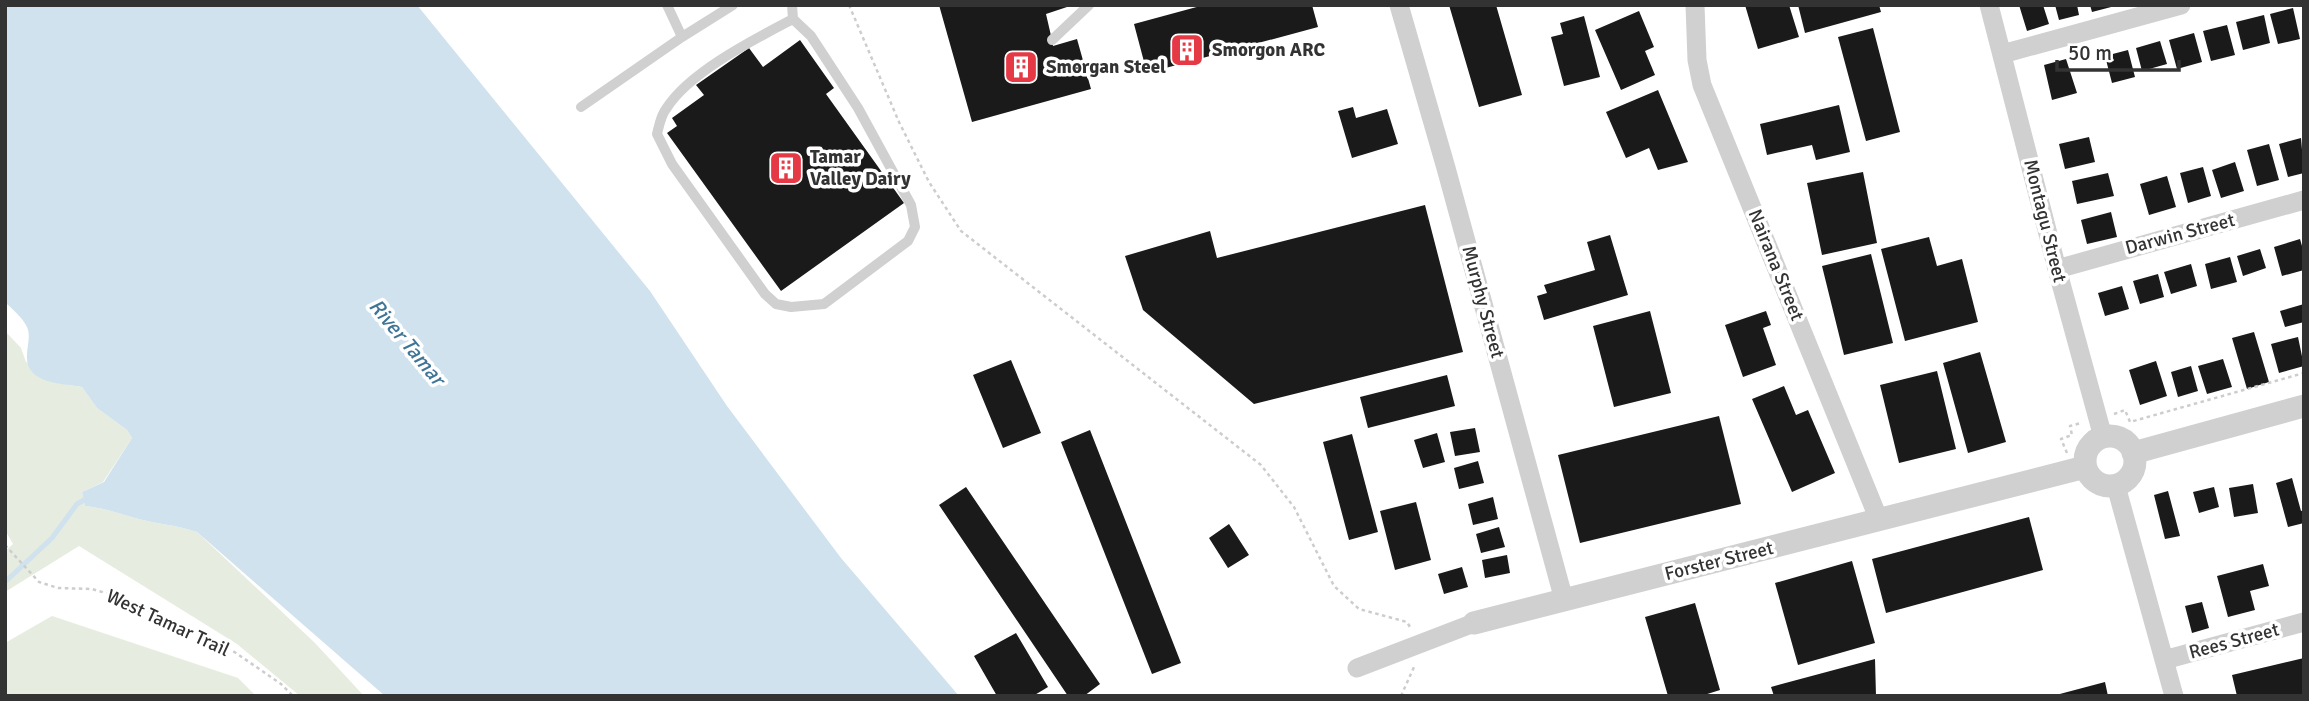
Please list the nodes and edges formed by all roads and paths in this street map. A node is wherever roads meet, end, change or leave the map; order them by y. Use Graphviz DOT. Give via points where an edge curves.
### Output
graph roads {
  1 [pos="667,5"];
  2 [pos="733,5"];
  3 [pos="792,5"];
  4 [pos="849,5"];
  5 [pos="1089,5"];
  6 [pos="1399,5"];
  7 [pos="1695,5"];
  8 [pos="1989,5"];
  9 [pos="2181,5"];
  10 [pos="793,19"];
  11 [pos="682,37"];
  12 [pos="1052,40"];
  13 [pos="2002,54"];
  14 [pos="581,107"];
  15 [pos="2304,201"];
  16 [pos="2057,268"];
  17 [pos="2304,406"];
  18 [pos="2103,437"];
  19 [pos="2133,453"];
  20 [pos="2085,467"];
  21 [pos="2116,486"];
  22 [pos="1879,520"];
  23 [pos="5,545"];
  24 [pos="1564,600"];
  25 [pos="2304,622"];
  26 [pos="1474,624"];
  27 [pos="1422,643"];
  28 [pos="2164,660"];
  29 [pos="1357,668"];
  30 [pos="293,696"];
  31 [pos="1401,696"];
  32 [pos="2174,696"];
  1 -- 11 [label="lane"];
  2 -- 11 [label="lane"];
  3 -- 10 [label="lane"];
  4 -- 27 [label="path" via="905,134 961,231 1261,465 1294,507 1334,586 1359,609 1407,622"];
  5 -- 12 [label="lane"];
  6 -- 24 [label="street, Murphy Street"];
  7 -- 22 [label="street, Nairana Street" via="1702,85"];
  8 -- 13 [label="street, Montagu Street"];
  9 -- 13 [label="street"];
  10 -- 10 [label="lane" via="693,80 665,109 657,134 672,164 765,295 776,304 791,307 824,303 908,241 915,228 911,205 858,108 811,36"];
  11 -- 14 [label="lane"];
  13 -- 16 [label="street, Montagu Street"];
  15 -- 16 [label="street, Darwin Street"];
  16 -- 18 [label="street, Montagu Street"];
  17 -- 19 [label="street"];
  18 -- 19 [label="street" via="2121,439"];
  18 -- 20 [label="street" via="2086,452"];
  19 -- 21 [label="street" via="2134,470"];
  20 -- 21 [label="street" via="2093,480"];
  20 -- 22 [label="street, Forster Street"];
  21 -- 28 [label="street"];
  22 -- 24 [label="street, Forster Street"];
  23 -- 30 [label="path, West Tamar Trail" via="39,582 116,596 208,637 256,665"];
  24 -- 26 [label="street, Forster Street"];
  25 -- 28 [label="street, Rees Street"];
  26 -- 27 [label="street, Forster Street"];
  27 -- 29 [label="street, Forster Street"];
  27 -- 31 [label="path"];
  28 -- 32 [label="street"];
}
